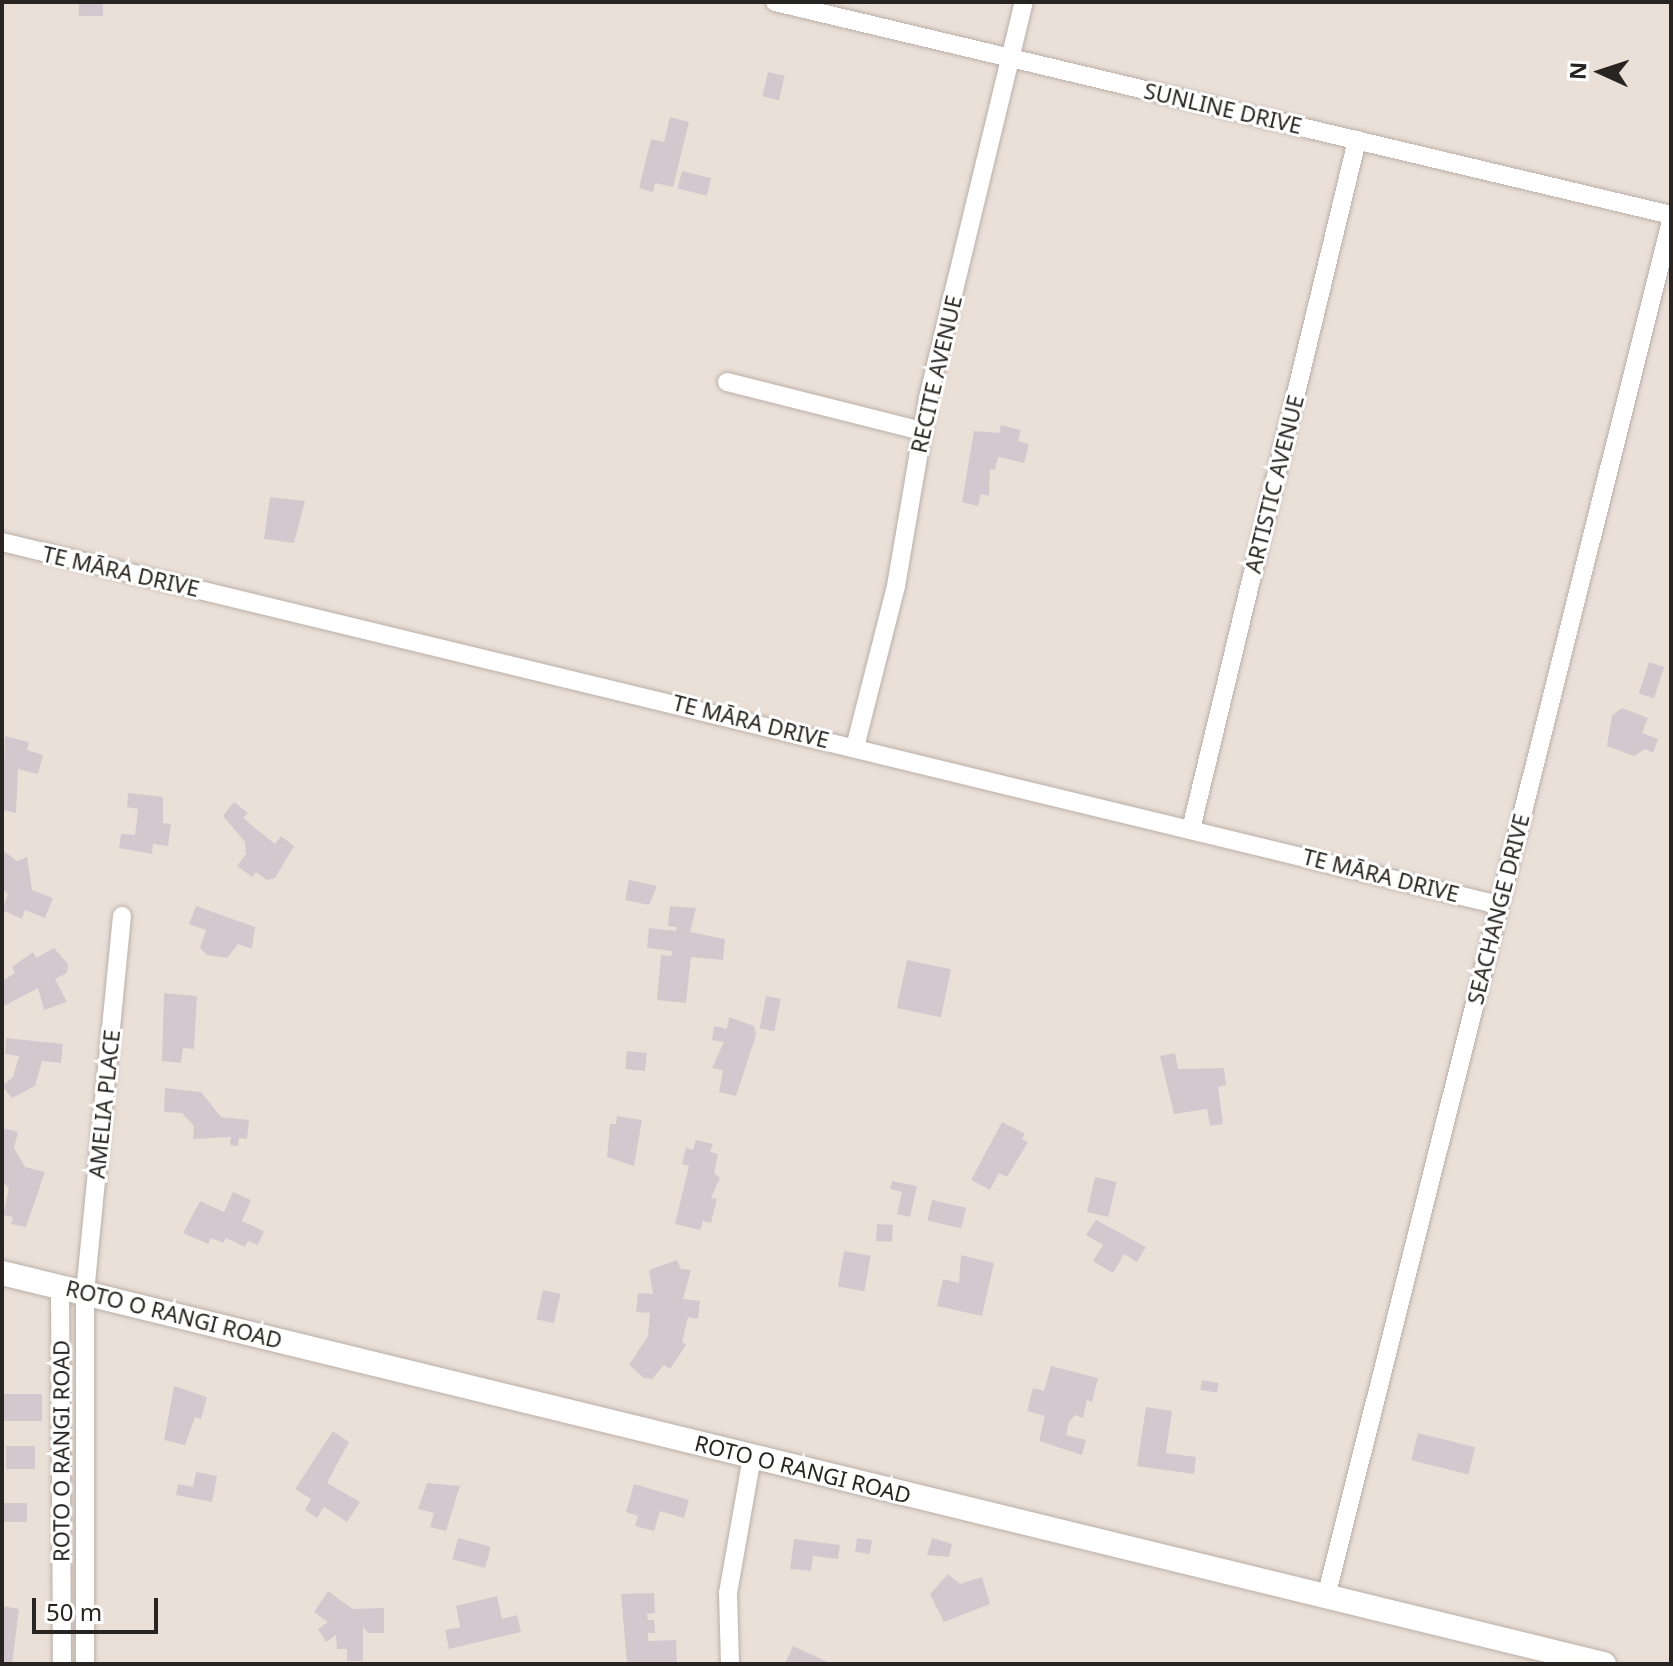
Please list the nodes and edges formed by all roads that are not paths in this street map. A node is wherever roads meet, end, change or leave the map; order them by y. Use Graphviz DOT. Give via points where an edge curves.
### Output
graph roads {
  1 [pos="775,2"];
  2 [pos="1024,2"];
  3 [pos="1011,57"];
  4 [pos="1357,140"];
  5 [pos="1671,218"];
  6 [pos="727,382"];
  7 [pos="922,431"];
  8 [pos="2,542"];
  9 [pos="855,747"];
  10 [pos="1191,829"];
  11 [pos="1499,905"];
  12 [pos="122,916"];
  13 [pos="2,1273"];
  14 [pos="60,1287"];
  15 [pos="85,1293"];
  16 [pos="752,1457"];
  17 [pos="1326,1597"];
  18 [pos="62,1664"];
  19 [pos="85,1664"];
  20 [pos="730,1664"];
  21 [pos="1604,1664"];
  1 -- 3 [label="street, SUNLINE DRIVE"];
  2 -- 3 [label="street, RECITE AVENUE"];
  3 -- 4 [label="street, SUNLINE DRIVE"];
  3 -- 7 [label="street, RECITE AVENUE"];
  4 -- 5 [label="street, SUNLINE DRIVE"];
  4 -- 10 [label="street, ARTISTIC AVENUE"];
  5 -- 11 [label="street, SEACHANGE DRIVE"];
  6 -- 7 [label="street"];
  7 -- 9 [label="street, RECITE AVENUE" via="896,586"];
  8 -- 9 [label="street, TE MĀRA DRIVE"];
  9 -- 10 [label="street, TE MĀRA DRIVE"];
  10 -- 11 [label="street, TE MĀRA DRIVE"];
  11 -- 17 [label="street, SEACHANGE DRIVE"];
  12 -- 15 [label="street, AMELIA PLACE"];
  13 -- 14 [label="street, ROTO O RANGI ROAD"];
  14 -- 15 [label="street, ROTO O RANGI ROAD"];
  14 -- 18 [label="street, ROTO O RANGI ROAD"];
  15 -- 16 [label="street, ROTO O RANGI ROAD"];
  15 -- 19 [label="street, AMELIA PLACE"];
  16 -- 17 [label="street, ROTO O RANGI ROAD"];
  16 -- 20 [label="street" via="728,1593"];
  17 -- 21 [label="street, ROTO O RANGI ROAD"];
}
